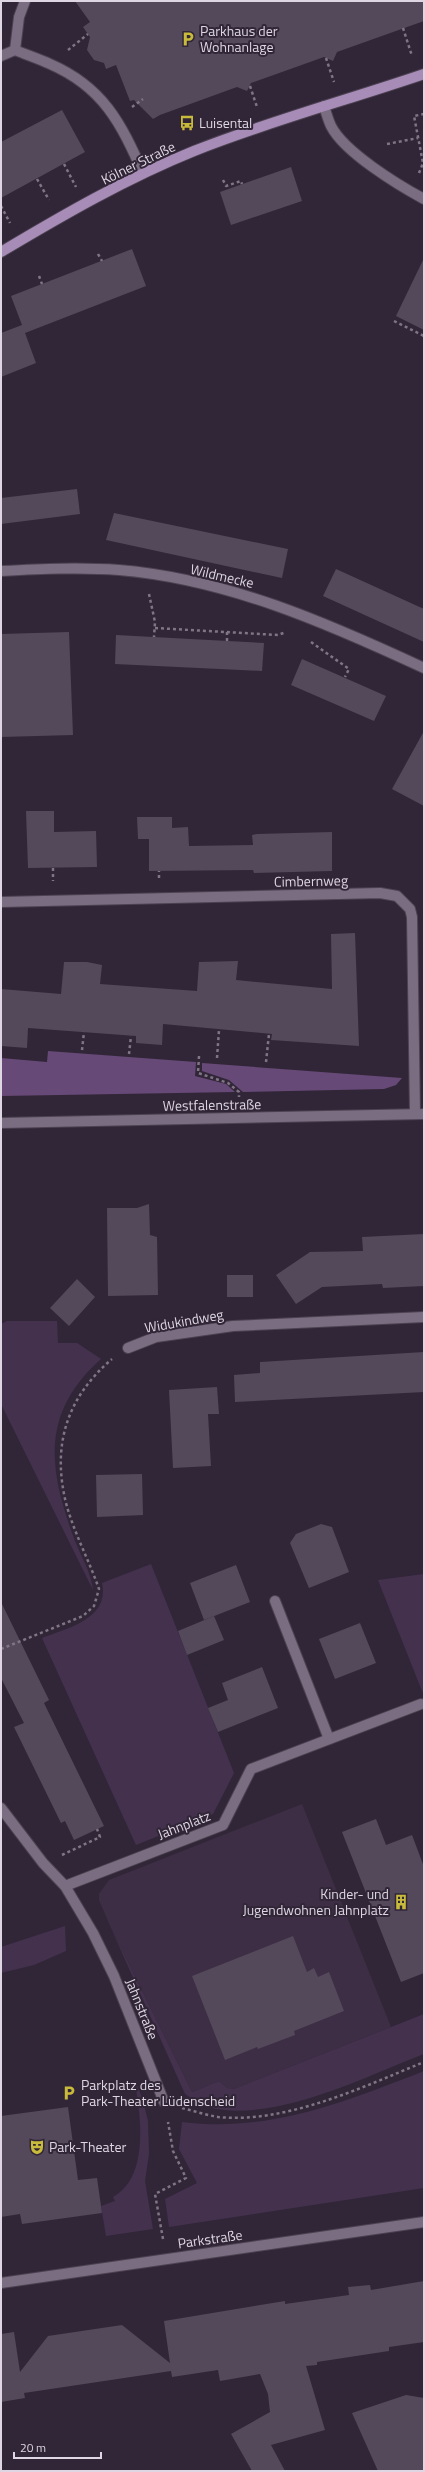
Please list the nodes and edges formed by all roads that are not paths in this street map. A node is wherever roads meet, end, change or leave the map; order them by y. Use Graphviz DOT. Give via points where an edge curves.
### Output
graph roads {
  1 [pos="25,1"];
  2 [pos="15,50"];
  3 [pos="1,56"];
  4 [pos="422,75"];
  5 [pos="324,106"];
  6 [pos="143,173"];
  7 [pos="424,199"];
  8 [pos="1,252"];
  9 [pos="1,571"];
  10 [pos="424,668"];
  11 [pos="1,902"];
  12 [pos="419,1114"];
  13 [pos="1,1123"];
  14 [pos="424,1317"];
  15 [pos="128,1348"];
  16 [pos="275,1601"];
  17 [pos="421,1704"];
  18 [pos="329,1739"];
  19 [pos="1,1808"];
  20 [pos="65,1886"];
  21 [pos="164,2102"];
  22 [pos="424,2222"];
  23 [pos="1,2283"];
  1 -- 2 [label="street" via="19,17"];
  2 -- 3 [label="street"];
  2 -- 6 [label="street" via="50,64 81,81 106,103 128,139"];
  4 -- 5 [label="main road, Kölner Straße"];
  5 -- 6 [label="main road, Kölner Straße" via="195,151"];
  5 -- 7 [label="street" via="331,126 343,142"];
  6 -- 8 [label="main road, Kölner Straße"];
  9 -- 10 [label="street, Wildmecke" via="120,570 209,586 259,599 298,613"];
  11 -- 12 [label="street, Cimbernweg" via="294,894 397,896 410,909 412,917"];
  12 -- 13 [label="street, Westfalenstraße"];
  14 -- 15 [label="street, Widukindweg" via="232,1326 156,1337"];
  16 -- 18 [label="street"];
  17 -- 18 [label="street, Jahnplatz"];
  18 -- 20 [label="street, Jahnplatz" via="251,1769 223,1825"];
  19 -- 20 [label="street, Jahnstraße" via="43,1863"];
  20 -- 21 [label="street, Jahnstraße" via="93,1933 114,1976"];
  22 -- 23 [label="street, Parkstraße"];
}
